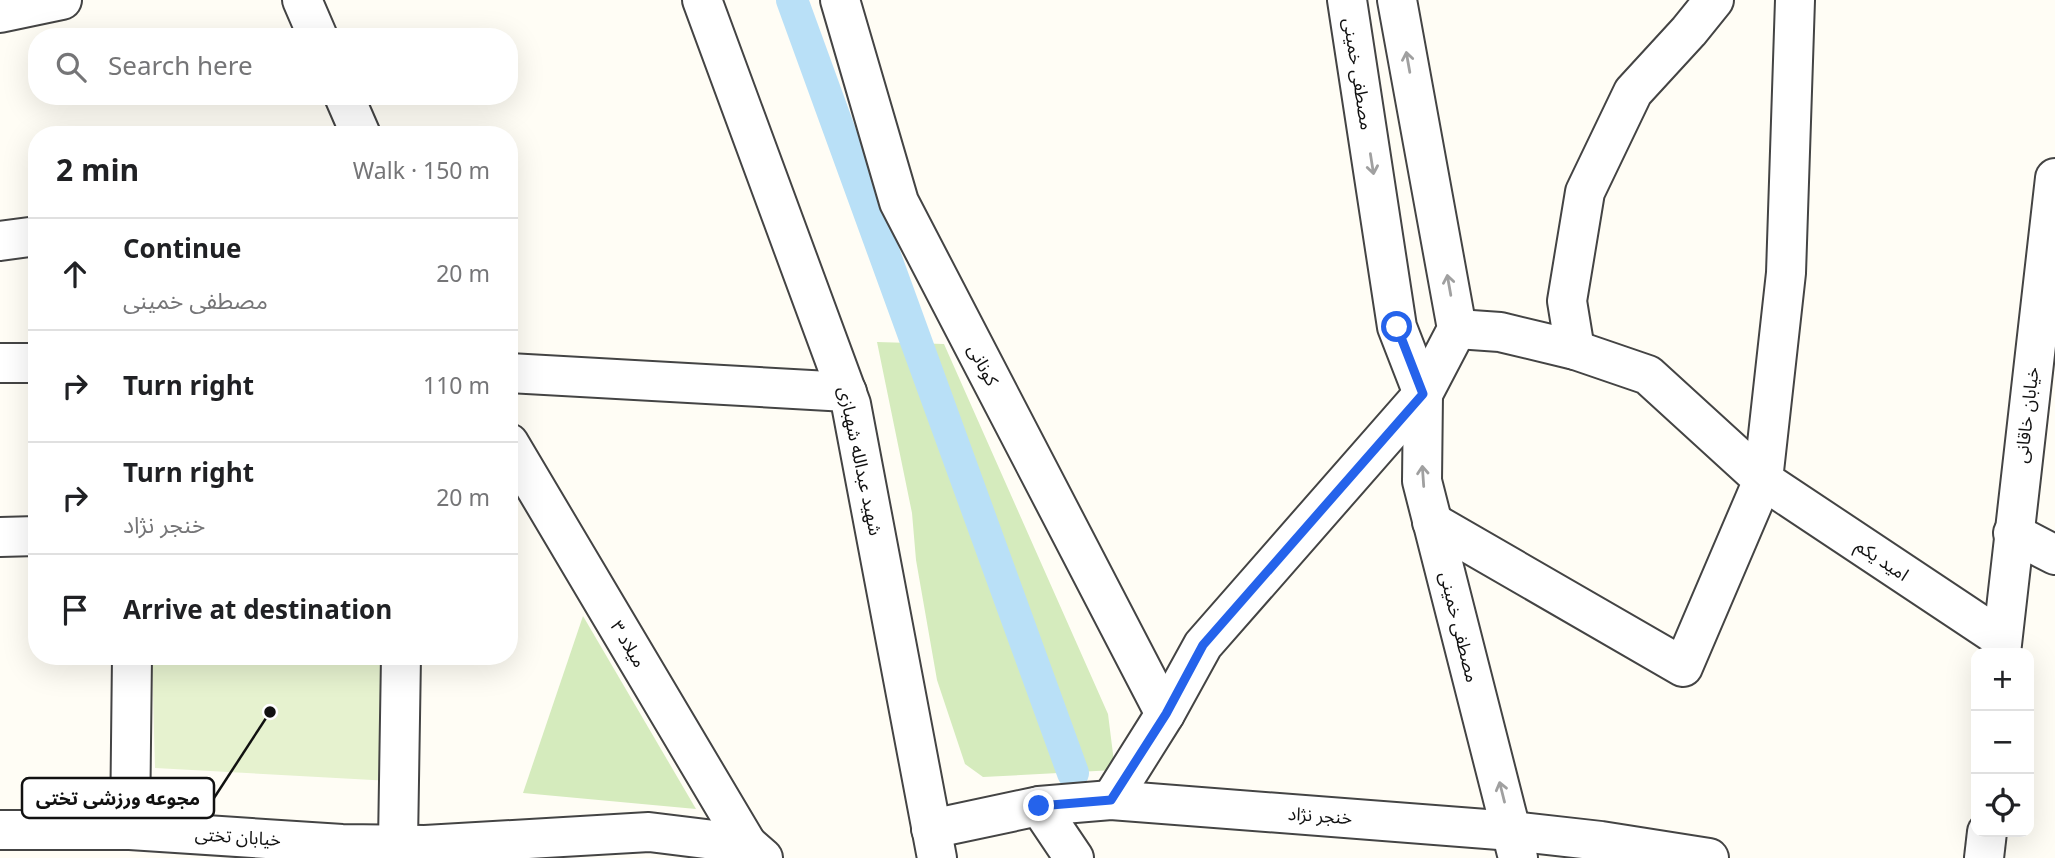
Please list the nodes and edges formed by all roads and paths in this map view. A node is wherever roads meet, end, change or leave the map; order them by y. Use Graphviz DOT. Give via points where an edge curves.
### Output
graph roads {
  1 [pos="62,0"];
  2 [pos="302,0"];
  3 [pos="702,0"];
  4 [pos="840,0"];
  5 [pos="1347,0"];
  6 [pos="1397,0"];
  7 [pos="1714,0"];
  8 [pos="1795,0"];
  9 [pos="0,13"];
  10 [pos="314,28"];
  11 [pos="348,105"];
  12 [pos="357,126"];
  13 [pos="2055,178"];
  14 [pos="28,237"];
  15 [pos="0,241"];
  16 [pos="1457,329"];
  17 [pos="1575,350"];
  18 [pos="0,363"];
  19 [pos="28,363"];
  20 [pos="518,374"];
  21 [pos="847,392"];
  22 [pos="1423,394"];
  23 [pos="518,458"];
  24 [pos="1763,480"];
  25 [pos="1433,522"];
  26 [pos="2013,533"];
  27 [pos="28,536"];
  28 [pos="0,537"];
  29 [pos="2055,555"];
  30 [pos="2001,646"];
  31 [pos="132,665"];
  32 [pos="402,665"];
  33 [pos="1166,714"];
  34 [pos="1111,800"];
  35 [pos="1039,806"];
  36 [pos="0,830"];
  37 [pos="130,830"];
  38 [pos="1986,837"];
  39 [pos="934,843"];
  40 [pos="1515,845"];
  41 [pos="415,849"];
  42 [pos="701,849"];
  43 [pos="755,851"];
  44 [pos="1073,858"];
  45 [pos="1709,858"];
  46 [pos="1984,858"];
  1 -- 9 [label="street"];
  2 -- 10 [label="street"];
  3 -- 21 [label="street, شهید عبدالله شهبازی"];
  4 -- 33 [label="street, کونانی" via="899,202"];
  5 -- 22 [label="street, مصطفی خمینی, one-way" via="1397,327"];
  16 -- 6 [label="street, one-way"];
  7 -- 17 [label="street" via="1633,92 1585,192 1567,301"];
  8 -- 24 [label="street" via="1786,273"];
  11 -- 12 [label="street"];
  13 -- 26 [label="street, خیابان خاقانی"];
  14 -- 15 [label="street"];
  16 -- 17 [label="street, امید یکم" via="1500,332"];
  16 -- 22 [label="street, مصطفی خمینی"];
  17 -- 24 [label="street, امید یکم" via="1648,374"];
  18 -- 19 [label="street"];
  20 -- 21 [label="street"];
  21 -- 39 [label="street, شهید عبدالله شهبازی"];
  25 -- 22 [label="street, مصطفی خمینی, one-way" via="1422,481"];
  22 -- 33 [label="street" via="1203,645"];
  23 -- 43 [label="street, میلاد ۳"];
  24 -- 25 [label="street" via="1683,667"];
  24 -- 30 [label="street, امید یکم"];
  40 -- 25 [label="street, مصطفی خمینی, one-way"];
  26 -- 29 [label="street"];
  26 -- 30 [label="street, خیابان خاقانی"];
  27 -- 28 [label="street"];
  31 -- 37 [label="street"];
  32 -- 41 [label="street"];
  33 -- 34 [label="street"];
  34 -- 35 [label="street, خنجر نژاد"];
  34 -- 40 [label="street, خنجر نژاد"];
  35 -- 39 [label="street, خنجر نژاد"];
  35 -- 44 [label="street"];
  36 -- 37 [label="street, خیابان تختی"];
  37 -- 41 [label="street, خیابان تختی"];
  38 -- 46 [label="street"];
  40 -- 45 [label="street, خنجر نژاد" via="1601,841"];
  41 -- 42 [label="street, خیابان تختی" via="649,832"];
  42 -- 43 [label="street, خیابان تختی"];
}
